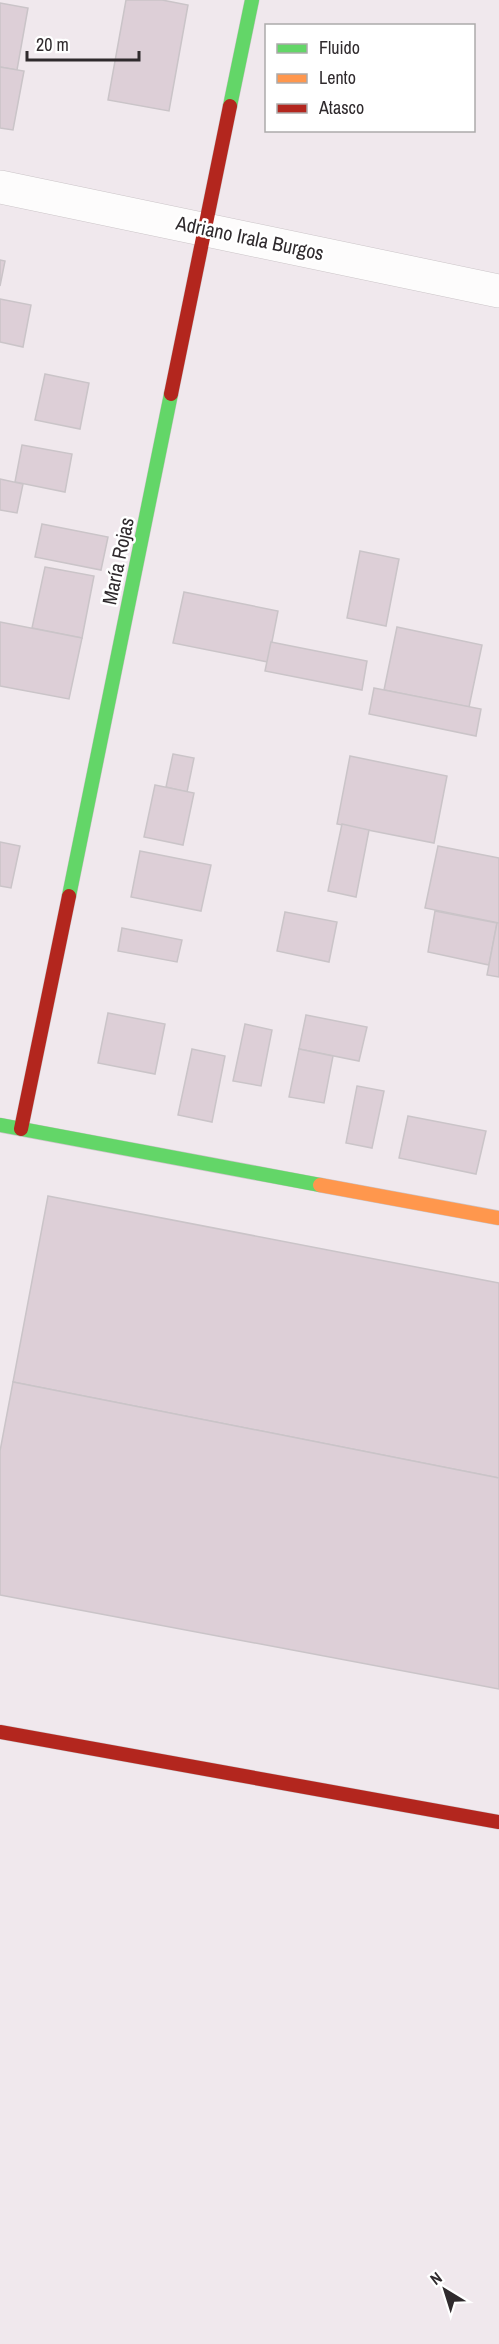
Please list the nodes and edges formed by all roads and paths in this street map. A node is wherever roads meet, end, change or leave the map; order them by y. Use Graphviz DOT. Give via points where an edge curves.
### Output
graph roads {
  1 [pos="252,0"];
  2 [pos="0,187"];
  3 [pos="206,229"];
  4 [pos="499,291"];
  5 [pos="0,1125"];
  6 [pos="21,1129"];
  7 [pos="499,1218"];
  8 [pos="0,1732"];
  9 [pos="499,1822"];
  1 -- 3 [label="street, María Rojas"];
  2 -- 3 [label="street, Adriano Irala Burgos"];
  3 -- 4 [label="street, Adriano Irala Burgos"];
  3 -- 6 [label="street, María Rojas"];
  5 -- 6 [label="street"];
  6 -- 7 [label="street"];
  8 -- 9 [label="street"];
}
